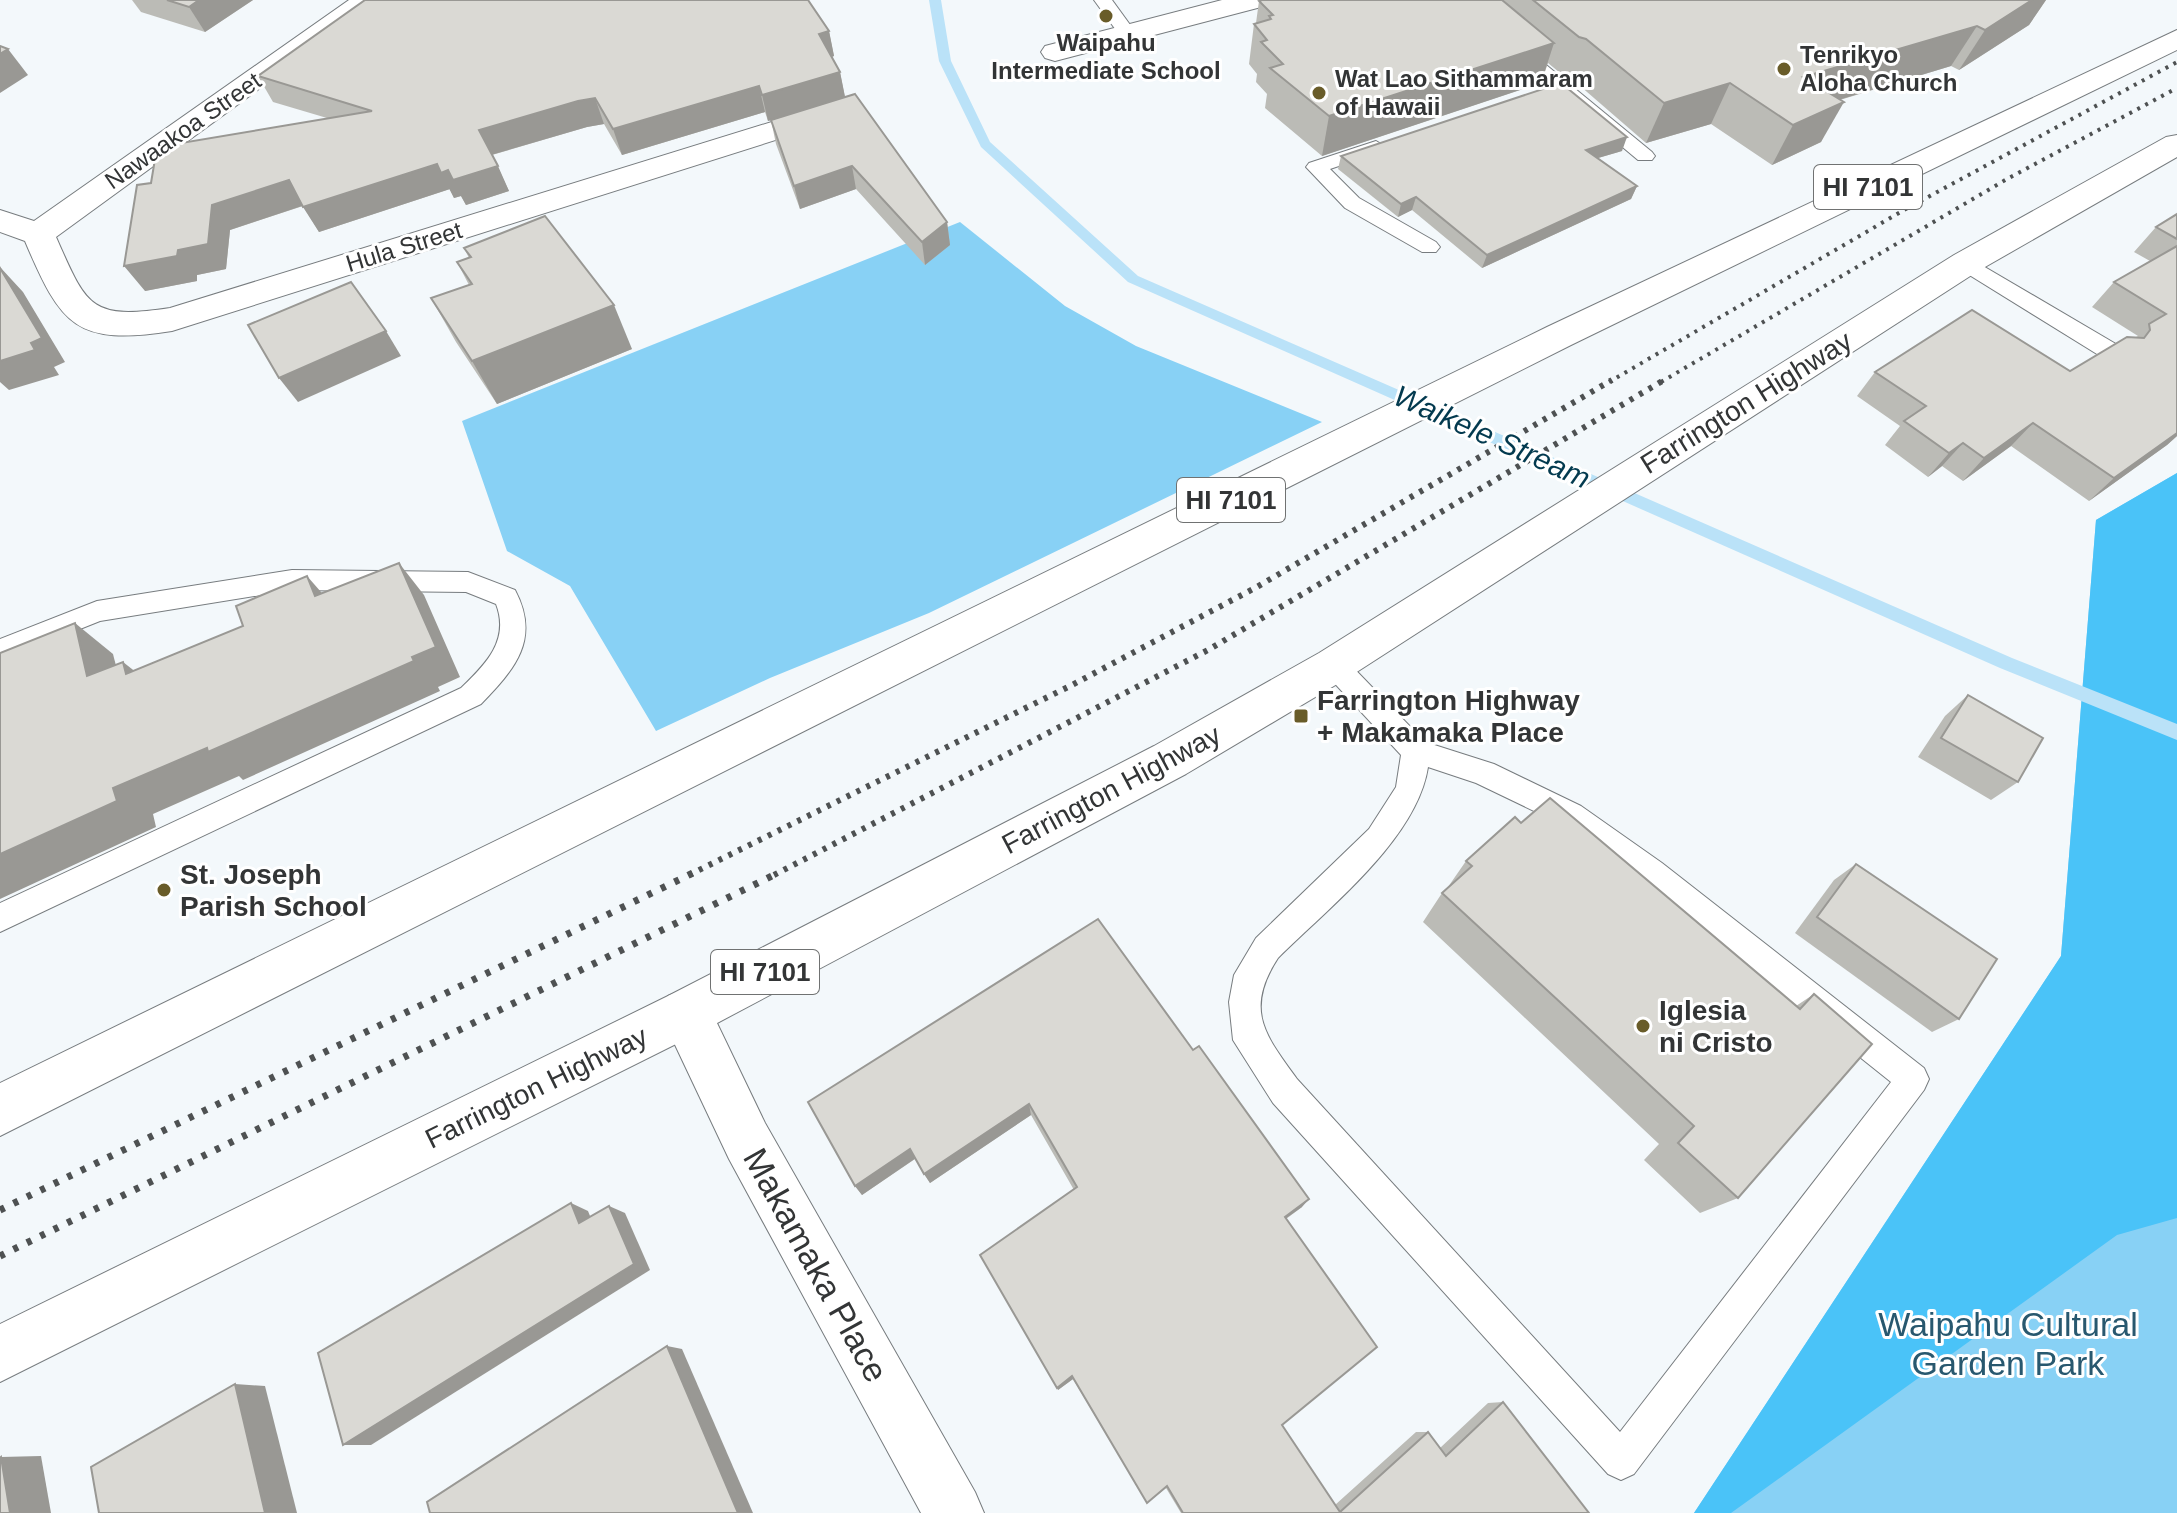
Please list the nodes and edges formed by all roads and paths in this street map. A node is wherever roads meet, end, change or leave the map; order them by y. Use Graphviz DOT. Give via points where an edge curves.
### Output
graph roads {
  1 [pos="367,0"];
  2 [pos="1103,0"];
  3 [pos="1255,0"];
  4 [pos="1456,0"];
  5 [pos="1127,33"];
  6 [pos="2177,39"];
  7 [pos="1055,52"];
  8 [pos="1563,85"];
  9 [pos="1534,95"];
  10 [pos="853,107"];
  11 [pos="1389,143"];
  12 [pos="2177,144"];
  13 [pos="1645,156"];
  14 [pos="0,220"];
  15 [pos="38,234"];
  16 [pos="1429,247"];
  17 [pos="1966,263"];
  18 [pos="2113,353"];
  19 [pos="0,650"];
  20 [pos="1334,665"];
  21 [pos="1416,751"];
  22 [pos="0,918"];
  23 [pos="686,1013"];
  24 [pos="0,1110"];
  25 [pos="0,1354"];
  26 [pos="954,1513"];
  1 -- 15 [label="main road, Nawaakoa Street"];
  2 -- 5 [label="lane"];
  3 -- 5 [label="main road"];
  4 -- 8 [label="lane"];
  5 -- 7 [label="main road"];
  6 -- 24 [label="main road, HI 7101" via="1559,336"];
  8 -- 9 [label="lane"];
  8 -- 13 [label="lane"];
  10 -- 15 [label="main road, Hula Street" via="133,327 105,326 82,316 67,300"];
  11 -- 16 [label="lane" via="1316,167 1352,203"];
  12 -- 17 [label="main road, Farrington Highway / HI 7101"];
  14 -- 15 [label="main road"];
  17 -- 18 [label="lane"];
  17 -- 20 [label="main road, Farrington Highway / HI 7101"];
  19 -- 22 [label="lane" via="97,611 292,580 468,582 506,597 515,614 514,640 471,696"];
  20 -- 21 [label="lane"];
  20 -- 23 [label="main road, Farrington Highway / HI 7101" via="1170,760"];
  21 -- 21 [label="lane" via="1410,790 1379,838 1267,948 1249,975 1249,1040 1285,1091 1621,1461 1913,1079 1571,815 1484,773"];
  23 -- 25 [label="main road, Farrington Highway / HI 7101"];
  23 -- 26 [label="main road, Makamaka Place" via="747,1141"];
}
